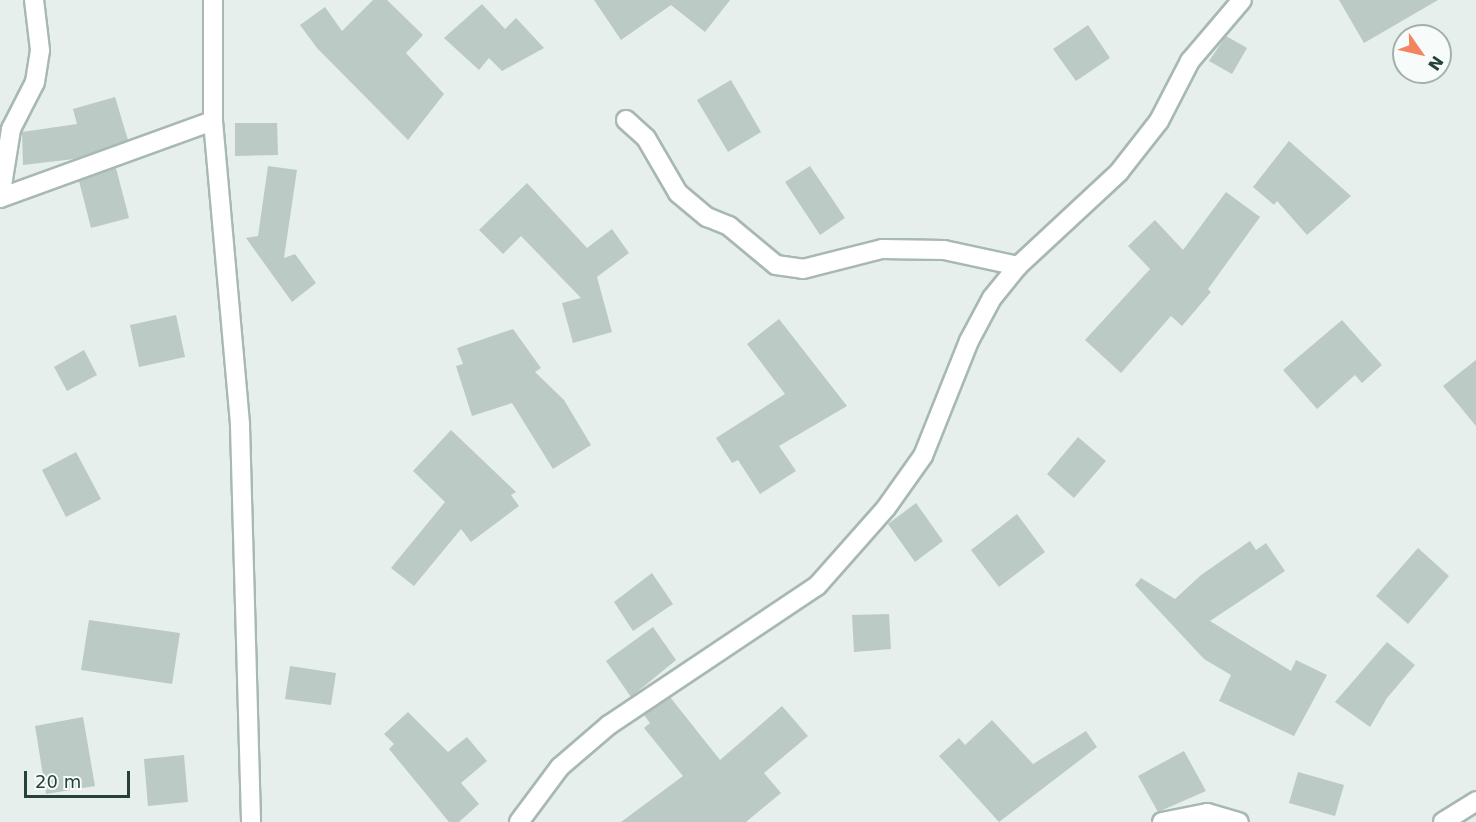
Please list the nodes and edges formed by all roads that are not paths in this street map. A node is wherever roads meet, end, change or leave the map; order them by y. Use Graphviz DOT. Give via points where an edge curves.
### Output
graph roads {
  1 [pos="34,0"];
  2 [pos="213,0"];
  3 [pos="1242,0"];
  4 [pos="626,120"];
  5 [pos="213,121"];
  6 [pos="0,198"];
  7 [pos="1018,266"];
  8 [pos="1476,801"];
  9 [pos="251,822"];
  10 [pos="519,822"];
  11 [pos="1162,822"];
  12 [pos="1239,822"];
  13 [pos="1443,822"];
  1 -- 6 [label="street" via="39,50 35,82 11,129"];
  2 -- 5 [label="street"];
  3 -- 7 [label="street" via="1190,61 1159,121 1119,172"];
  4 -- 7 [label="street" via="646,138 678,193 707,217 729,226 776,265 803,269 882,249 944,250"];
  5 -- 6 [label="street"];
  5 -- 9 [label="street" via="240,426"];
  7 -- 10 [label="street" via="992,298 969,342 923,456 886,508 817,586 609,725 560,767"];
  8 -- 13 [label="street"];
  11 -- 12 [label="street" via="1208,813"];
}
